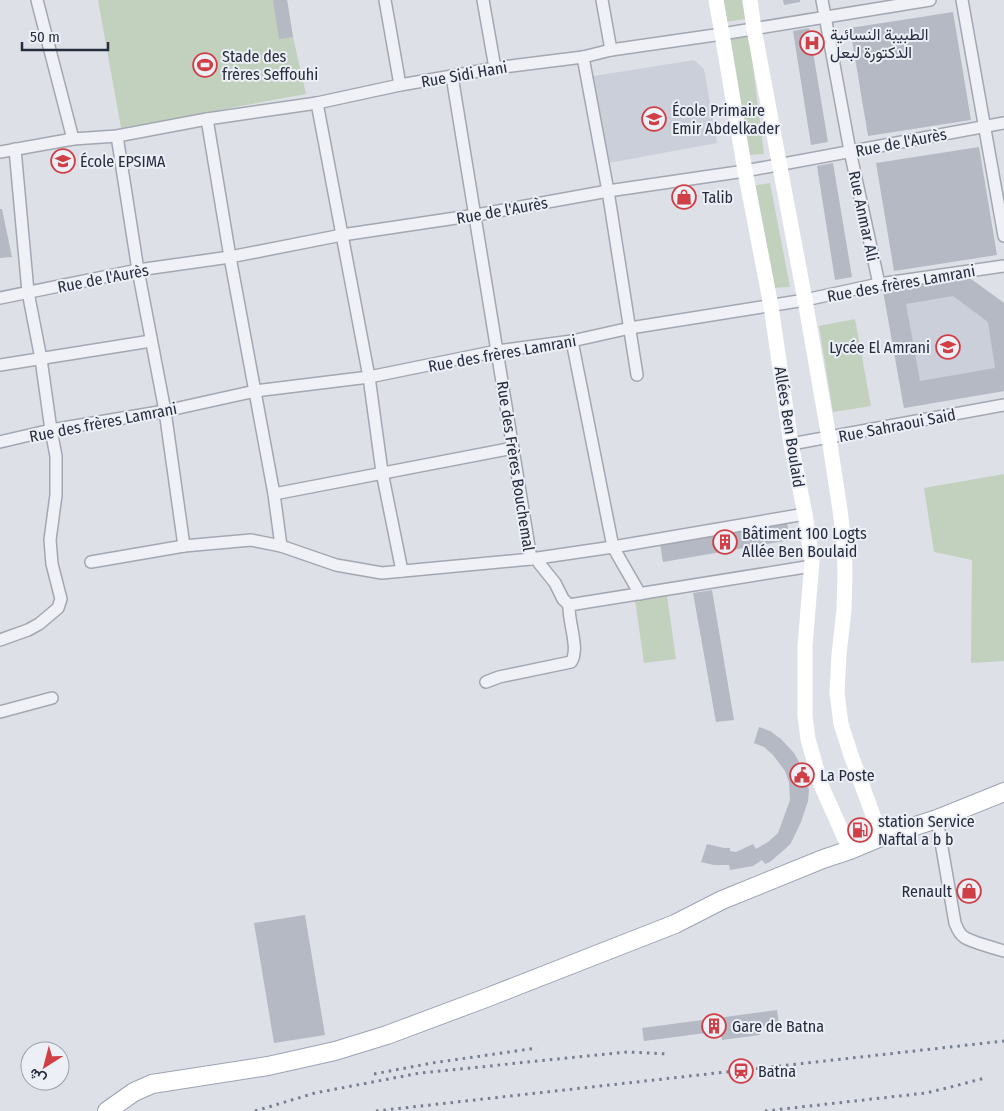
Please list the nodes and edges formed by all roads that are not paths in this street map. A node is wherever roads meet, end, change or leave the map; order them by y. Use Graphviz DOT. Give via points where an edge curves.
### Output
graph roads {
  1 [pos="37,0"];
  2 [pos="385,0"];
  3 [pos="483,0"];
  4 [pos="602,0"];
  5 [pos="716,0"];
  6 [pos="750,0"];
  7 [pos="822,0"];
  8 [pos="930,0"];
  9 [pos="962,0"];
  10 [pos="824,17"];
  11 [pos="754,29"];
  12 [pos="722,34"];
  13 [pos="611,50"];
  14 [pos="583,57"];
  15 [pos="495,68"];
  16 [pos="452,76"];
  17 [pos="400,85"];
  18 [pos="317,103"];
  19 [pos="207,119"];
  20 [pos="1004,123"];
  21 [pos="985,126"];
  22 [pos="116,136"];
  23 [pos="73,139"];
  24 [pos="15,149"];
  25 [pos="850,151"];
  26 [pos="0,152"];
  27 [pos="779,164"];
  28 [pos="745,171"];
  29 [pos="608,191"];
  30 [pos="476,215"];
  31 [pos="342,235"];
  32 [pos="1004,236"];
  33 [pos="230,257"];
  34 [pos="1004,266"];
  35 [pos="138,270"];
  36 [pos="879,284"];
  37 [pos="28,292"];
  38 [pos="0,298"];
  39 [pos="805,300"];
  40 [pos="770,306"];
  41 [pos="630,328"];
  42 [pos="151,341"];
  43 [pos="572,341"];
  44 [pos="497,352"];
  45 [pos="41,359"];
  46 [pos="0,366"];
  47 [pos="637,375"];
  48 [pos="369,377"];
  49 [pos="255,391"];
  50 [pos="1004,405"];
  51 [pos="165,411"];
  52 [pos="51,430"];
  53 [pos="829,438"];
  54 [pos="0,442"];
  55 [pos="791,444"];
  56 [pos="513,448"];
  57 [pos="382,472"];
  58 [pos="274,494"];
  59 [pos="805,514"];
  60 [pos="184,546"];
  61 [pos="281,546"];
  62 [pos="613,547"];
  63 [pos="535,561"];
  64 [pos="91,562"];
  65 [pos="812,566"];
  66 [pos="402,571"];
  67 [pos="640,594"];
  68 [pos="569,605"];
  69 [pos="0,640"];
  70 [pos="486,682"];
  71 [pos="52,698"];
  72 [pos="0,712"];
  73 [pos="1004,792"];
  74 [pos="937,819"];
  75 [pos="881,837"];
  76 [pos="850,850"];
  77 [pos="1004,951"];
  78 [pos="107,1111"];
  1 -- 23 [label="street"];
  2 -- 17 [label="street"];
  3 -- 15 [label="street"];
  4 -- 13 [label="street"];
  5 -- 12 [label="main road, Allées Ben Boulaid"];
  6 -- 11 [label="main road"];
  7 -- 10 [label="street, Rue Anmar Ali"];
  8 -- 10 [label="street, Rue Sidi Hani"];
  9 -- 21 [label="street"];
  10 -- 11 [label="street, Rue Sidi Hani"];
  10 -- 25 [label="street, Rue Anmar Ali"];
  11 -- 12 [label="street, Rue Sidi Hani"];
  11 -- 27 [label="main road"];
  12 -- 13 [label="street, Rue Sidi Hani"];
  12 -- 28 [label="main road, Allées Ben Boulaid"];
  13 -- 14 [label="street, Rue Sidi Hani"];
  14 -- 15 [label="street, Rue Sidi Hani"];
  14 -- 29 [label="street"];
  15 -- 16 [label="street, Rue Sidi Hani"];
  16 -- 17 [label="street, Rue Sidi Hani"];
  16 -- 30 [label="street, Rue des Frères Bouchemal"];
  17 -- 18 [label="street, Rue Sidi Hani"];
  18 -- 19 [label="street, Rue Sidi Hani"];
  18 -- 31 [label="street"];
  19 -- 22 [label="street, Rue Sidi Hani"];
  19 -- 33 [label="street"];
  20 -- 21 [label="street, Rue de l'Aurès"];
  21 -- 25 [label="street, Rue de l'Aurès"];
  21 -- 32 [label="street"];
  22 -- 23 [label="street, Rue Sidi Hani"];
  22 -- 35 [label="street"];
  23 -- 24 [label="street, Rue Sidi Hani"];
  24 -- 26 [label="street, Rue Sidi Hani"];
  24 -- 37 [label="street"];
  25 -- 27 [label="street, Rue de l'Aurès"];
  25 -- 36 [label="street, Rue Anmar Ali"];
  27 -- 28 [label="street, Rue de l'Aurès"];
  27 -- 39 [label="main road"];
  28 -- 29 [label="street, Rue de l'Aurès"];
  28 -- 40 [label="main road, Allées Ben Boulaid"];
  29 -- 30 [label="street, Rue de l'Aurès"];
  29 -- 41 [label="street"];
  30 -- 31 [label="street, Rue de l'Aurès"];
  30 -- 44 [label="street, Rue des Frères Bouchemal"];
  31 -- 33 [label="street, Rue de l'Aurès"];
  31 -- 48 [label="street"];
  33 -- 35 [label="street, Rue de l'Aurès"];
  33 -- 49 [label="street"];
  34 -- 36 [label="street, Rue des frères Lamrani"];
  35 -- 37 [label="street, Rue de l'Aurès"];
  35 -- 42 [label="street"];
  36 -- 39 [label="street, Rue des frères Lamrani"];
  37 -- 38 [label="street, Rue de l'Aurès"];
  37 -- 45 [label="street"];
  39 -- 40 [label="street, Rue des frères Lamrani"];
  39 -- 53 [label="main road"];
  40 -- 41 [label="street, Rue des frères Lamrani"];
  40 -- 55 [label="main road, Allées Ben Boulaid"];
  41 -- 43 [label="street, Rue des frères Lamrani"];
  41 -- 47 [label="street"];
  42 -- 45 [label="street"];
  42 -- 51 [label="street"];
  43 -- 44 [label="street, Rue des frères Lamrani"];
  43 -- 62 [label="street"];
  44 -- 48 [label="street, Rue des frères Lamrani"];
  44 -- 56 [label="street, Rue des Frères Bouchemal"];
  45 -- 46 [label="street"];
  45 -- 52 [label="street"];
  48 -- 49 [label="street, Rue des frères Lamrani"];
  48 -- 57 [label="street"];
  49 -- 51 [label="street, Rue des frères Lamrani"];
  49 -- 58 [label="street"];
  50 -- 53 [label="street, Rue Sahraoui Said"];
  51 -- 52 [label="street, Rue des frères Lamrani"];
  51 -- 60 [label="street"];
  52 -- 54 [label="street, Rue des frères Lamrani"];
  52 -- 69 [label="street" via="56,456 56,495 50,540 60,604 39,624"];
  53 -- 55 [label="street, Rue Sahraoui Said"];
  53 -- 75 [label="main road" via="844,542 844,610 838,693 841,724"];
  55 -- 59 [label="main road, Allées Ben Boulaid"];
  56 -- 57 [label="street"];
  56 -- 63 [label="street, Rue des Frères Bouchemal"];
  57 -- 58 [label="street"];
  57 -- 66 [label="street"];
  58 -- 61 [label="street"];
  59 -- 62 [label="street"];
  59 -- 65 [label="main road, Allées Ben Boulaid"];
  60 -- 61 [label="street" via="251,540"];
  60 -- 64 [label="street"];
  61 -- 66 [label="street" via="336,565 382,574"];
  62 -- 63 [label="street"];
  62 -- 67 [label="street"];
  63 -- 66 [label="street"];
  63 -- 68 [label="street, Rue des Frères Bouchemal"];
  65 -- 67 [label="street"];
  65 -- 76 [label="main road, Allées Ben Boulaid" via="805,646 808,739 821,785"];
  67 -- 68 [label="street"];
  68 -- 70 [label="street" via="575,651 571,662"];
  71 -- 72 [label="street"];
  73 -- 74 [label="main road"];
  74 -- 75 [label="main road"];
  74 -- 77 [label="street" via="957,928 967,938"];
  75 -- 76 [label="main road"];
  76 -- 78 [label="main road" via="722,900 674,924 387,1035 307,1058 152,1084"];
}
